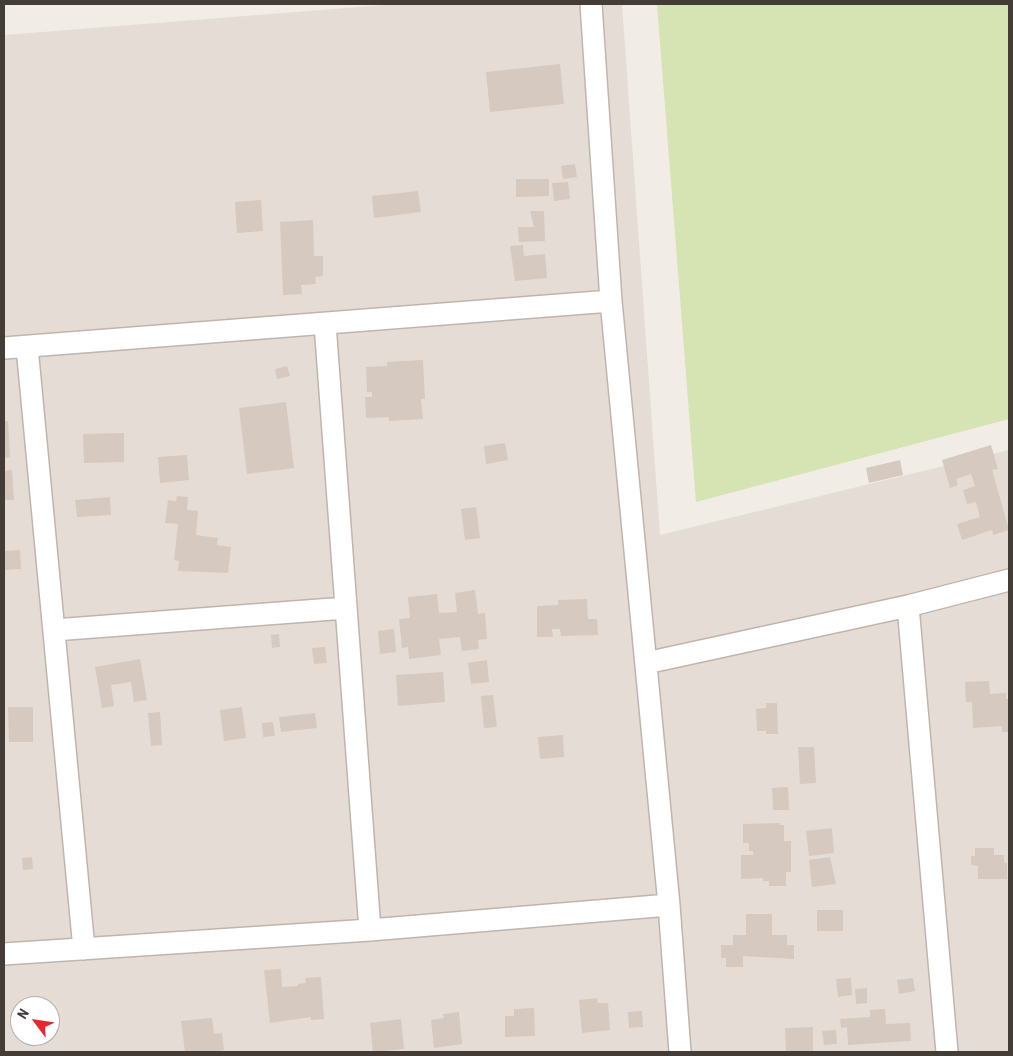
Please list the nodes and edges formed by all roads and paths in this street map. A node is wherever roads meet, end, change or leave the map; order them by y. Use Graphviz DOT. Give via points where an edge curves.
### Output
graph roads {
  1 [pos="591,4"];
  2 [pos="611,301"];
  3 [pos="325,324"];
  4 [pos="27,346"];
  5 [pos="4,348"];
  6 [pos="1009,580"];
  7 [pos="908,606"];
  8 [pos="346,608"];
  9 [pos="54,630"];
  10 [pos="646,663"];
  11 [pos="669,905"];
  12 [pos="370,930"];
  13 [pos="84,949"];
  14 [pos="4,954"];
  15 [pos="680,1052"];
  16 [pos="948,1052"];
  1 -- 2 [label="street"];
  2 -- 3 [label="street"];
  2 -- 10 [label="street"];
  3 -- 4 [label="street"];
  3 -- 8 [label="street"];
  4 -- 5 [label="street"];
  4 -- 9 [label="street"];
  6 -- 7 [label="street"];
  7 -- 10 [label="street"];
  7 -- 16 [label="street"];
  8 -- 9 [label="street"];
  8 -- 12 [label="street"];
  9 -- 13 [label="street"];
  10 -- 11 [label="street"];
  11 -- 12 [label="street"];
  11 -- 15 [label="street"];
  12 -- 13 [label="street"];
  13 -- 14 [label="street"];
}
